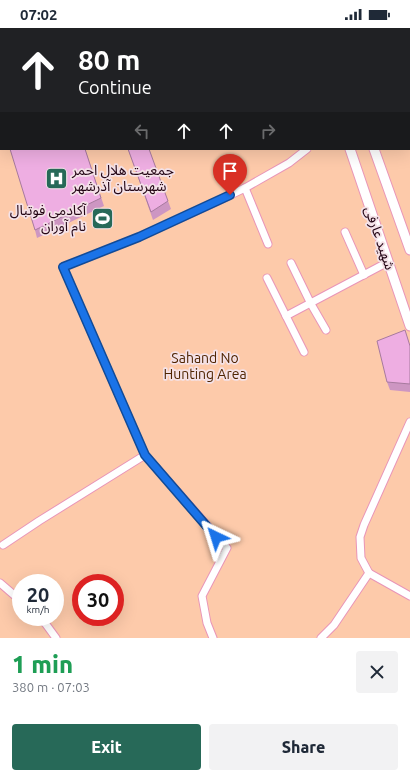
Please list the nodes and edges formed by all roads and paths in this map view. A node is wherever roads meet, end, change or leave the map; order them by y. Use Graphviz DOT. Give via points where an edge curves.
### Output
graph roads {
  1 [pos="306,150"];
  2 [pos="350,150"];
  3 [pos="374,150"];
  4 [pos="245,188"];
  5 [pos="345,232"];
  6 [pos="268,244"];
  7 [pos="410,250"];
  8 [pos="388,262"];
  9 [pos="291,263"];
  10 [pos="364,275"];
  11 [pos="266,278"];
  12 [pos="311,304"];
  13 [pos="286,316"];
  14 [pos="410,326"];
  15 [pos="326,330"];
  16 [pos="304,352"];
  17 [pos="410,422"];
  18 [pos="145,455"];
  19 [pos="2,546"];
  20 [pos="369,573"];
  21 [pos="0,583"];
  22 [pos="12,593"];
  23 [pos="410,596"];
  24 [pos="47,626"];
  25 [pos="56,638"];
  26 [pos="213,638"];
  27 [pos="321,638"];
  1 -- 4 [label="street" via="289,163"];
  2 -- 8 [label="street, شهید عارفی"];
  3 -- 7 [label="street, شهید عارفی"];
  4 -- 6 [label="street"];
  4 -- 18 [label="street" via="139,237 63,267"];
  5 -- 10 [label="street"];
  8 -- 10 [label="street"];
  8 -- 14 [label="street, شهید عارفی"];
  9 -- 12 [label="street"];
  10 -- 12 [label="street"];
  11 -- 13 [label="street"];
  12 -- 13 [label="street"];
  12 -- 15 [label="street"];
  13 -- 16 [label="street"];
  17 -- 20 [label="street" via="360,537 361,558"];
  18 -- 19 [label="street"];
  18 -- 26 [label="street" via="226,548 202,596 207,624"];
  20 -- 23 [label="street"];
  20 -- 27 [label="street" via="334,625"];
  21 -- 22 [label="street"];
  24 -- 25 [label="street"];
}
